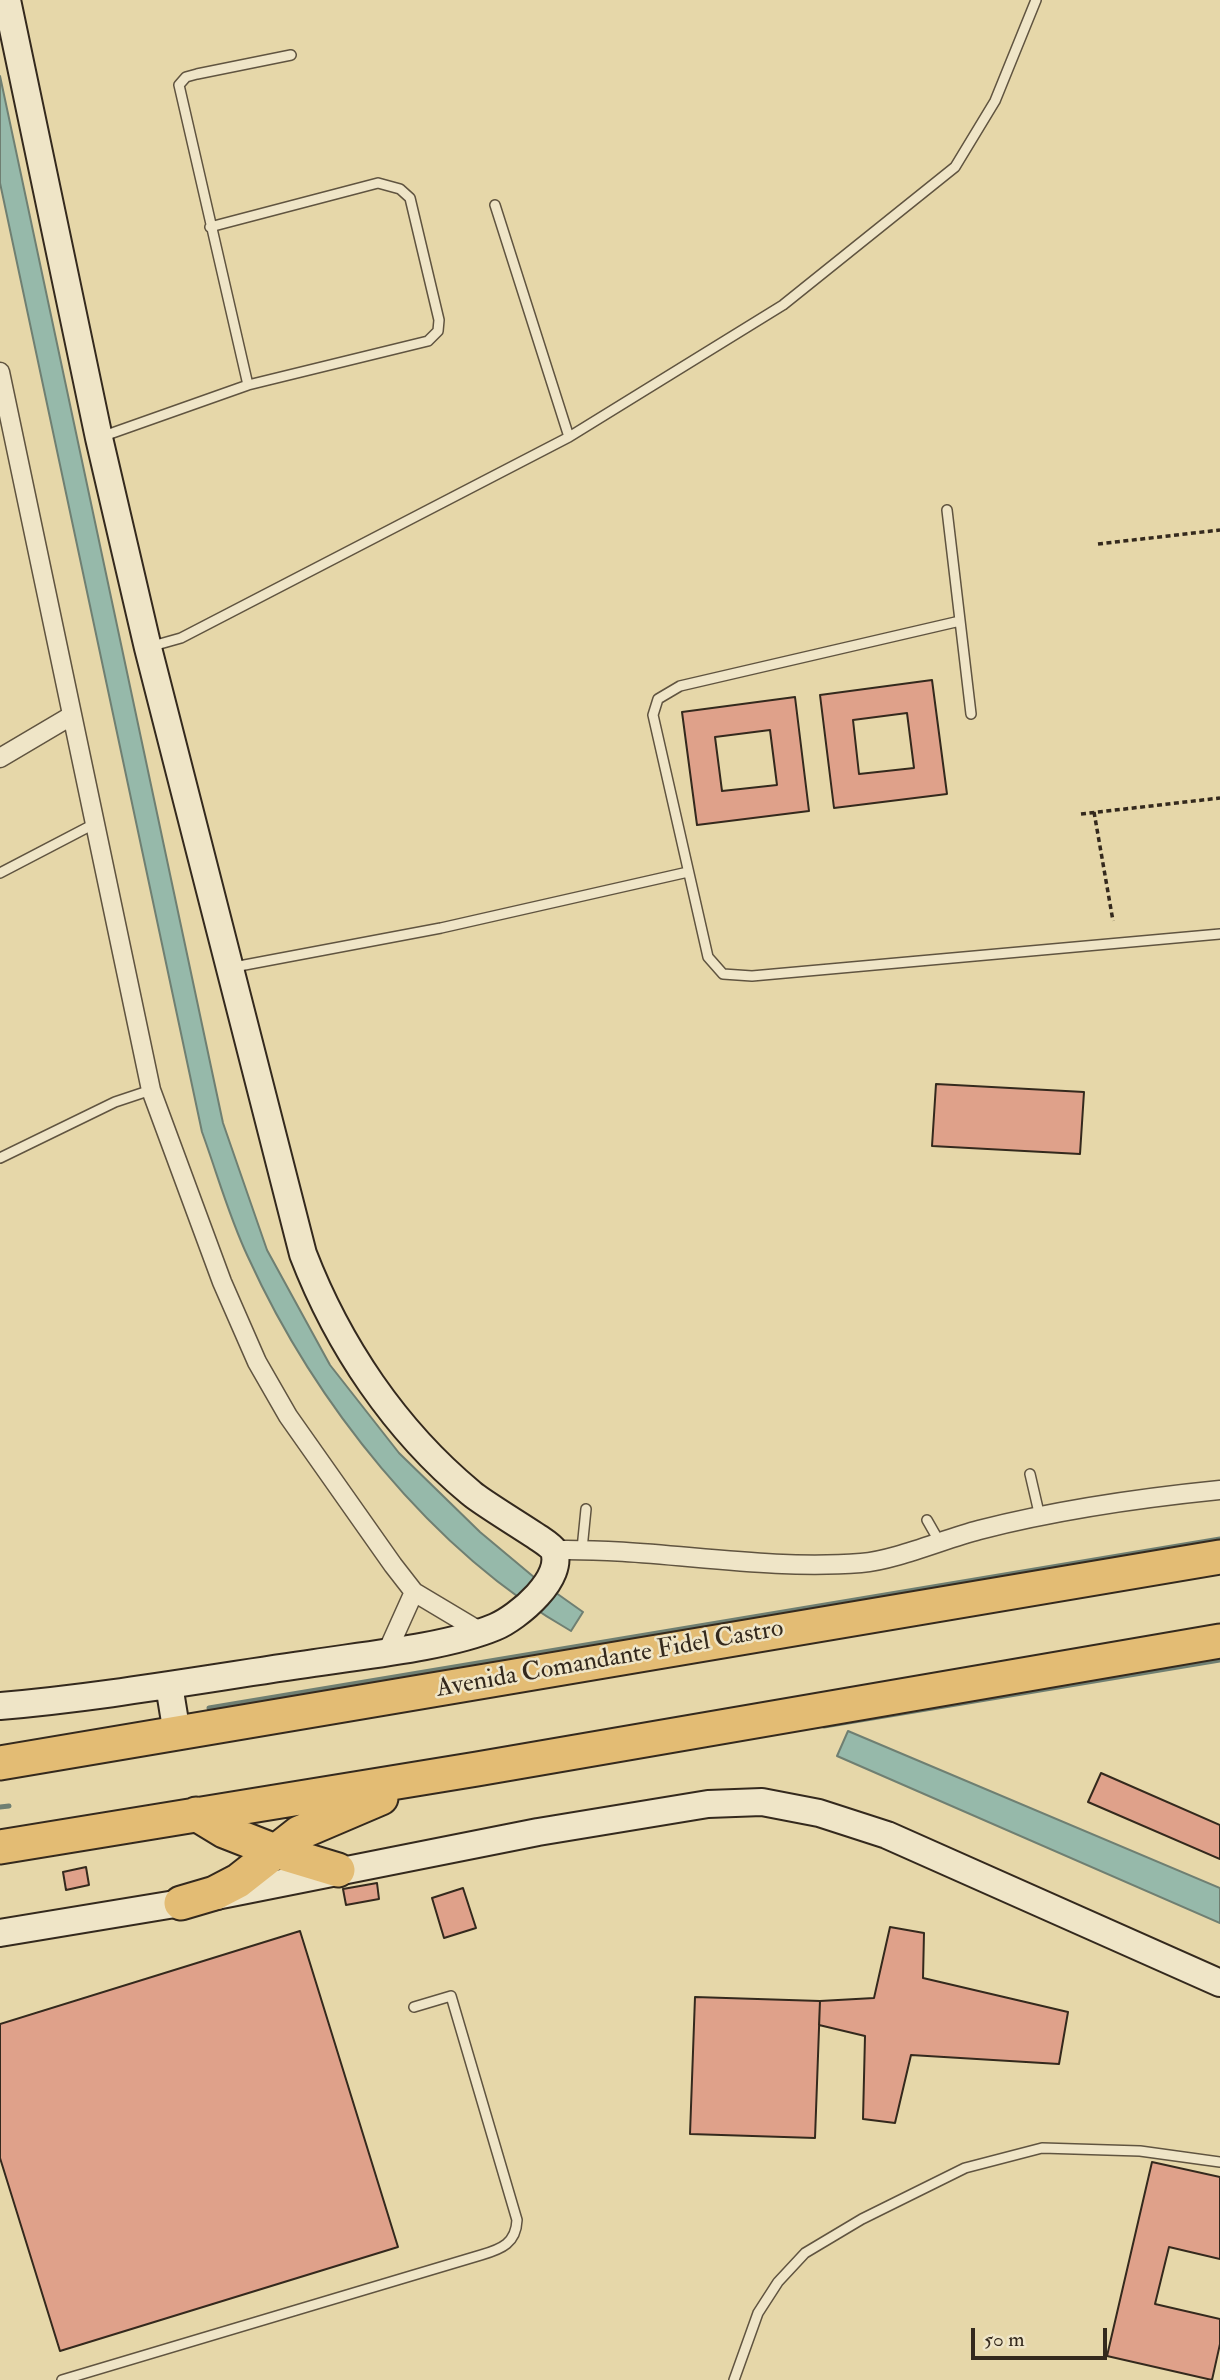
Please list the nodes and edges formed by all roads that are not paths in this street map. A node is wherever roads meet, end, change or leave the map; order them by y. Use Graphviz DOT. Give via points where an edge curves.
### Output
graph roads {
  1 [pos="7,0"];
  2 [pos="1036,0"];
  3 [pos="291,55"];
  4 [pos="495,205"];
  5 [pos="210,226"];
  6 [pos="0,372"];
  7 [pos="248,385"];
  8 [pos="569,437"];
  9 [pos="99,438"];
  10 [pos="947,510"];
  11 [pos="960,621"];
  12 [pos="148,648"];
  13 [pos="971,714"];
  14 [pos="71,716"];
  15 [pos="0,758"];
  16 [pos="94,824"];
  17 [pos="688,872"];
  18 [pos="0,873"];
  19 [pos="1220,934"];
  20 [pos="228,969"];
  21 [pos="151,1090"];
  22 [pos="0,1158"];
  23 [pos="1030,1474"];
  24 [pos="1220,1490"];
  25 [pos="586,1509"];
  26 [pos="1040,1518"];
  27 [pos="927,1520"];
  28 [pos="939,1541"];
  29 [pos="582,1549"];
  30 [pos="1220,1557"];
  31 [pos="553,1562"];
  32 [pos="414,1592"];
  33 [pos="481,1632"];
  34 [pos="1220,1642"];
  35 [pos="387,1652"];
  36 [pos="169,1685"];
  37 [pos="0,1706"];
  38 [pos="177,1734"];
  39 [pos="0,1763"];
  40 [pos="477,1769"];
  41 [pos="196,1814"];
  42 [pos="225,1831"];
  43 [pos="0,1847"];
  44 [pos="275,1851"];
  45 [pos="338,1870"];
  46 [pos="215,1893"];
  47 [pos="181,1903"];
  48 [pos="0,1933"];
  49 [pos="1220,1983"];
  50 [pos="414,2007"];
  51 [pos="1220,2162"];
  52 [pos="62,2380"];
  53 [pos="734,2380"];
  1 -- 9 [label="street"];
  2 -- 8 [label="lane" via="995,102 955,167 783,305"];
  3 -- 5 [label="lane" via="197,74 179,85"];
  4 -- 8 [label="lane"];
  5 -- 7 [label="lane"];
  5 -- 7 [label="lane" via="378,183 400,189 410,198 417,225 439,320 438,331 428,341"];
  6 -- 14 [label="street"];
  7 -- 9 [label="lane"];
  8 -- 12 [label="lane" via="181,638"];
  9 -- 12 [label="street"];
  10 -- 11 [label="lane"];
  11 -- 13 [label="lane"];
  11 -- 17 [label="lane" via="680,686 658,699 653,715"];
  12 -- 20 [label="street"];
  14 -- 15 [label="street"];
  14 -- 16 [label="street"];
  16 -- 18 [label="lane"];
  16 -- 21 [label="street"];
  17 -- 19 [label="lane" via="708,957 723,974 752,976"];
  17 -- 20 [label="lane" via="441,928"];
  20 -- 31 [label="street" via="303,1254 339,1334 357,1364 436,1463 515,1525 547,1542"];
  21 -- 22 [label="lane" via="115,1102"];
  21 -- 32 [label="street" via="222,1282 257,1362 288,1416"];
  23 -- 26 [label="lane"];
  24 -- 26 [label="street"];
  25 -- 29 [label="lane"];
  26 -- 28 [label="street"];
  27 -- 28 [label="lane"];
  28 -- 29 [label="street" via="865,1563 792,1566"];
  29 -- 31 [label="street"];
  30 -- 38 [label="highway, Avenida Comandante Fidel Castro"];
  31 -- 33 [label="street" via="525,1610"];
  32 -- 33 [label="street"];
  32 -- 35 [label="street"];
  33 -- 35 [label="street"];
  34 -- 40 [label="highway"];
  35 -- 36 [label="street"];
  36 -- 37 [label="street"];
  36 -- 38 [label="street"];
  38 -- 39 [label="highway, Avenida Comandante Fidel Castro"];
  40 -- 41 [label="highway"];
  40 -- 44 [label="highway" via="327,1819"];
  41 -- 42 [label="highway"];
  41 -- 43 [label="highway"];
  42 -- 44 [label="highway"];
  42 -- 46 [label="highway" via="236,1865"];
  44 -- 45 [label="highway"];
  44 -- 46 [label="highway"];
  45 -- 47 [label="street"];
  45 -- 49 [label="street" via="708,1804 762,1802 819,1813 887,1835"];
  46 -- 47 [label="highway"];
  47 -- 48 [label="street"];
  50 -- 52 [label="lane" via="451,1996 517,2220 509,2244"];
  51 -- 53 [label="lane" via="1139,2151 1042,2148 965,2168 805,2253 758,2313"];
}
